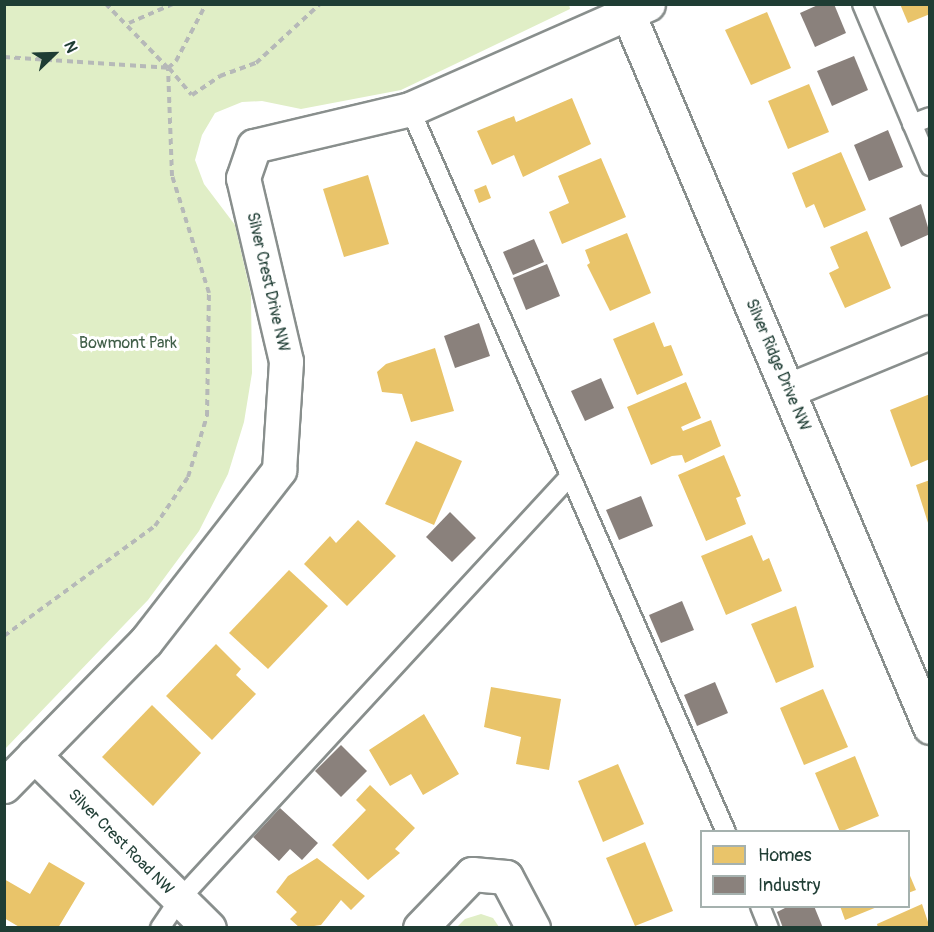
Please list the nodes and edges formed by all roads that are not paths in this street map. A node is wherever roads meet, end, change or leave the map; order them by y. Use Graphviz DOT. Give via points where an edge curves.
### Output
graph roads {
  1 [pos="862,4"];
  2 [pos="633,7"];
  3 [pos="410,109"];
  4 [pos="930,117"];
  5 [pos="912,124"];
  6 [pos="930,166"];
  7 [pos="930,332"];
  8 [pos="789,390"];
  9 [pos="570,477"];
  10 [pos="930,727"];
  11 [pos="34,755"];
  12 [pos="4,786"];
  13 [pos="726,830"];
  14 [pos="179,900"];
  15 [pos="761,908"];
  16 [pos="160,927"];
  17 [pos="209,927"];
  18 [pos="420,927"];
  19 [pos="533,927"];
  20 [pos="769,927"];
  1 -- 5 [label="lane"];
  2 -- 3 [label="street, Silver Crest Drive NW"];
  2 -- 8 [label="street, Silver Ridge Drive NW"];
  3 -- 9 [label="lane"];
  3 -- 11 [label="street, Silver Crest Drive NW" via="254,146 243,178 286,361 279,470 146,641"];
  4 -- 5 [label="lane"];
  5 -- 6 [label="lane"];
  7 -- 8 [label="street"];
  8 -- 10 [label="street, Silver Ridge Drive NW"];
  9 -- 13 [label="lane"];
  9 -- 14 [label="lane"];
  11 -- 12 [label="street, Silver Crest Drive NW"];
  11 -- 14 [label="street, Silver Crest Road NW"];
  14 -- 16 [label="lane"];
  14 -- 17 [label="street, Silver Crest Road NW"];
  15 -- 20 [label="lane"];
  18 -- 19 [label="street" via="472,874 506,876"];
}
